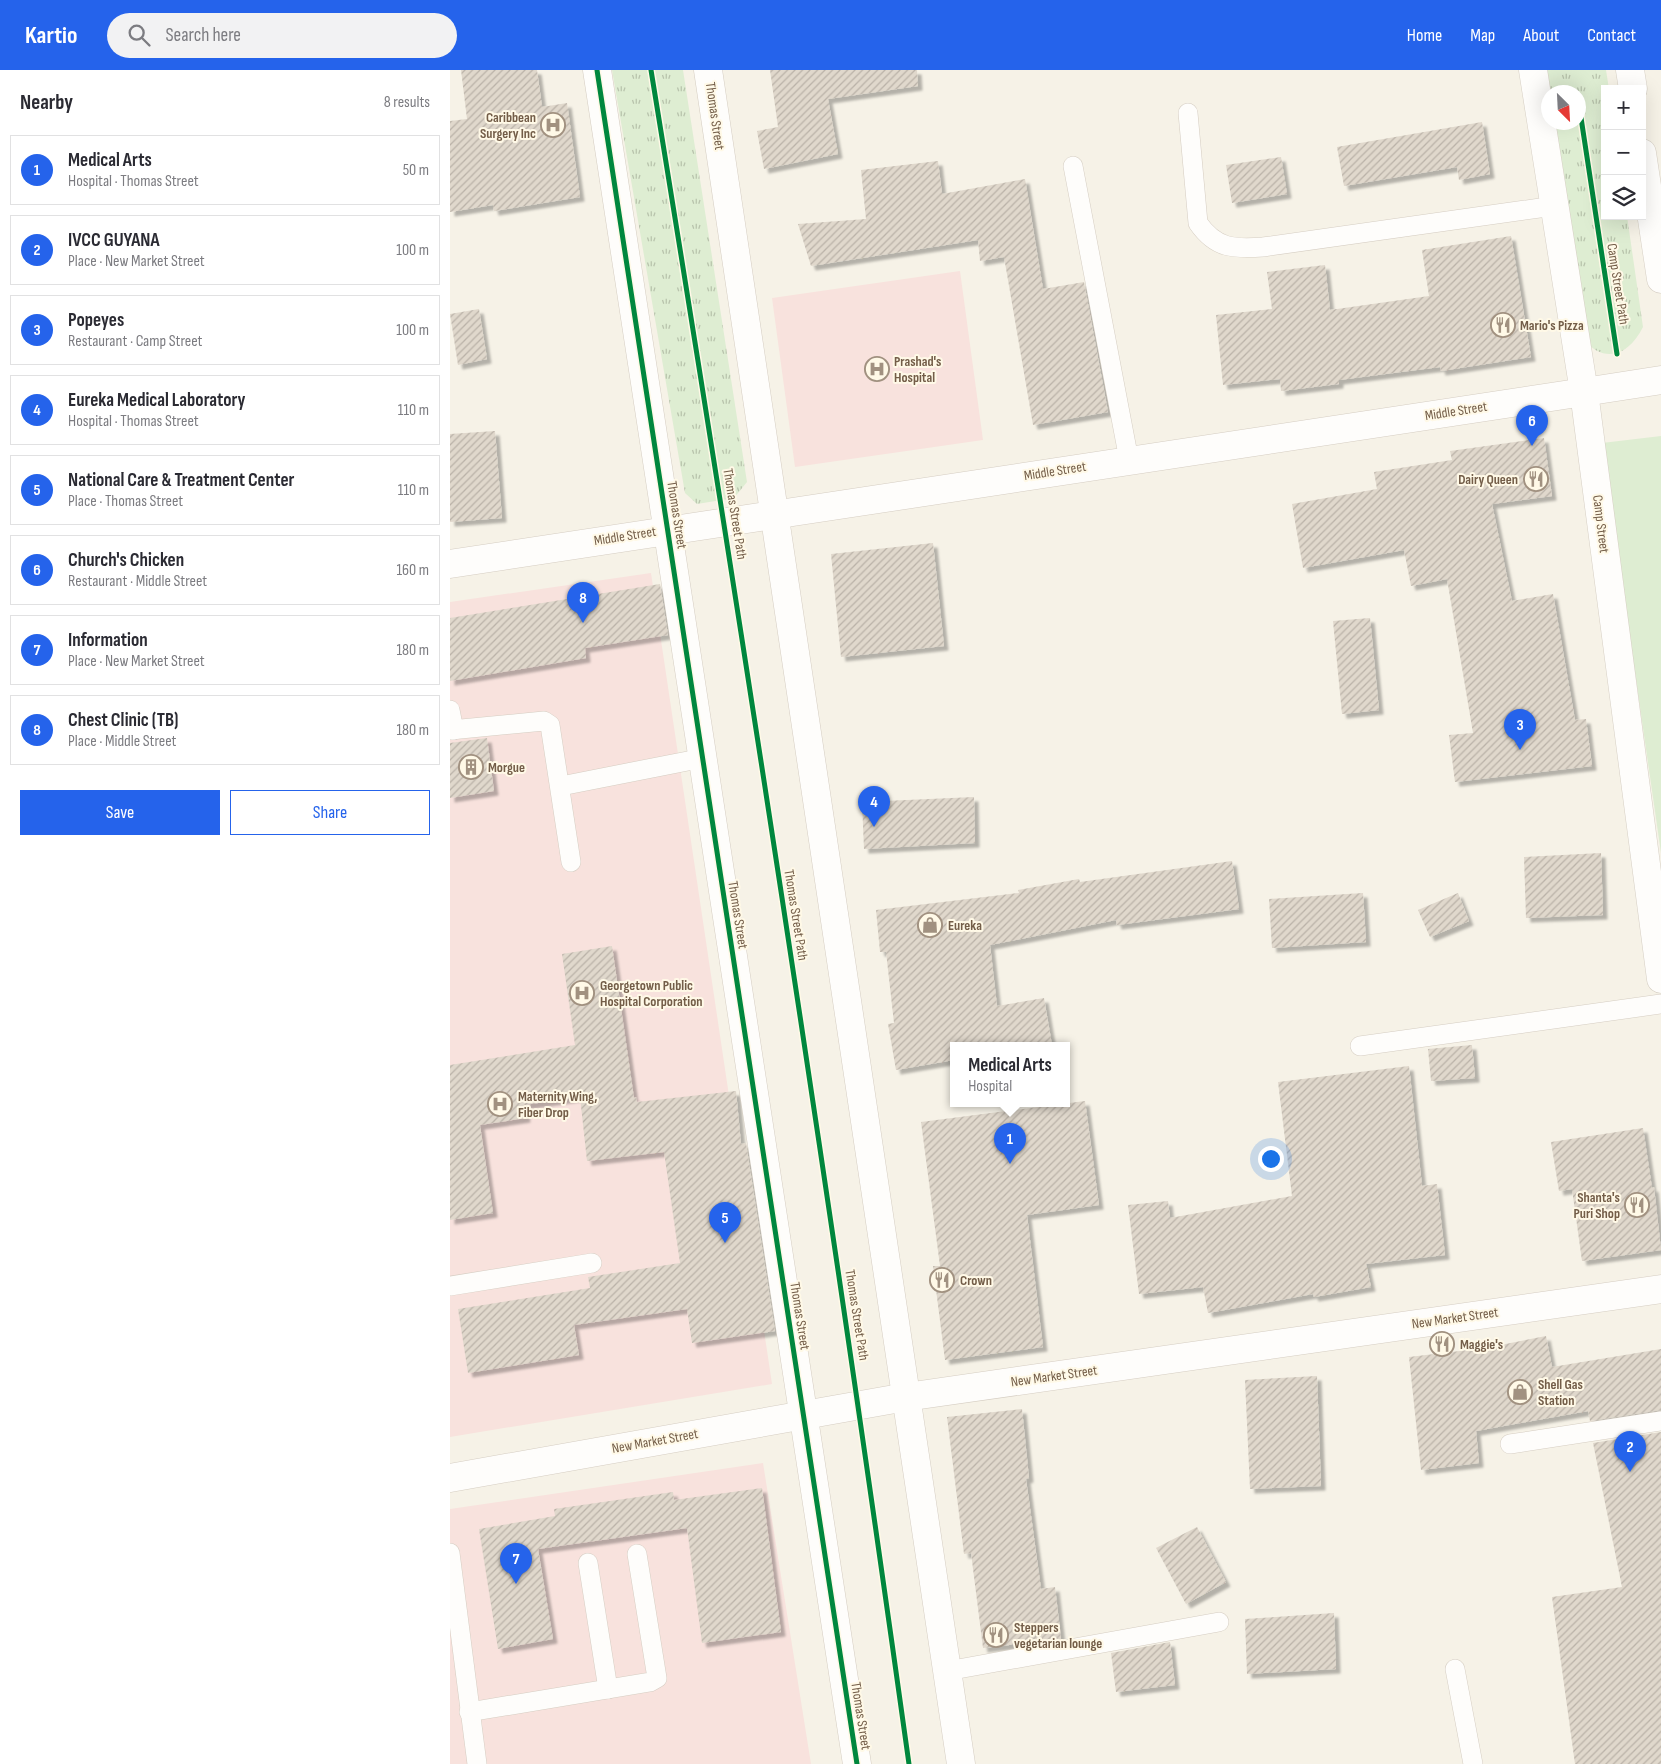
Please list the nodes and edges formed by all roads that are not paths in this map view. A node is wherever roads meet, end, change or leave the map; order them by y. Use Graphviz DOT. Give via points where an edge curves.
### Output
graph roads {
  1 [pos="597,70"];
  2 [pos="708,70"];
  3 [pos="1533,70"];
  4 [pos="1630,70"];
  5 [pos="1632,85"];
  6 [pos="1188,112"];
  7 [pos="1073,166"];
  8 [pos="1645,175"];
  9 [pos="1554,206"];
  10 [pos="1661,279"];
  11 [pos="1661,380"];
  12 [pos="1584,392"];
  13 [pos="1129,460"];
  14 [pos="774,513"];
  15 [pos="668,529"];
  16 [pos="450,564"];
  17 [pos="450,710"];
  18 [pos="452,730"];
  19 [pos="703,758"];
  20 [pos="561,786"];
  21 [pos="571,862"];
  22 [pos="1661,979"];
  23 [pos="1661,1004"];
  24 [pos="1360,1046"];
  25 [pos="592,1263"];
  26 [pos="450,1286"];
  27 [pos="1661,1289"];
  28 [pos="906,1397"];
  29 [pos="804,1414"];
  30 [pos="1661,1420"];
  31 [pos="1510,1444"];
  32 [pos="450,1478"];
  33 [pos="450,1553"];
  34 [pos="637,1554"];
  35 [pos="588,1563"];
  36 [pos="454,1619"];
  37 [pos="1219,1622"];
  38 [pos="1455,1669"];
  39 [pos="947,1671"];
  40 [pos="608,1689"];
  41 [pos="469,1712"];
  42 [pos="477,1764"];
  43 [pos="857,1764"];
  44 [pos="961,1764"];
  45 [pos="1473,1764"];
  1 -- 15 [label="street, Thomas Street"];
  2 -- 14 [label="street, Thomas Street"];
  3 -- 9 [label="street, Camp Street"];
  4 -- 5 [label="street"];
  6 -- 9 [label="lane" via="1198,223 1209,238 1223,244 1243,248 1264,247"];
  7 -- 13 [label="lane"];
  8 -- 10 [label="street"];
  9 -- 12 [label="street, Camp Street"];
  11 -- 12 [label="street, Middle Street"];
  12 -- 13 [label="street, Middle Street"];
  12 -- 22 [label="street, Camp Street"];
  13 -- 14 [label="street, Middle Street"];
  14 -- 15 [label="street, Middle Street"];
  14 -- 28 [label="street, Thomas Street"];
  15 -- 16 [label="street, Middle Street"];
  15 -- 19 [label="street, Thomas Street"];
  17 -- 18 [label="lane"];
  18 -- 20 [label="lane" via="544,720 553,732"];
  19 -- 20 [label="lane"];
  19 -- 29 [label="street, Thomas Street"];
  20 -- 21 [label="lane"];
  23 -- 24 [label="lane"];
  25 -- 26 [label="lane"];
  27 -- 28 [label="street, New Market Street"];
  28 -- 29 [label="street, New Market Street"];
  28 -- 39 [label="street, Thomas Street"];
  29 -- 32 [label="street, New Market Street"];
  29 -- 43 [label="street, Thomas Street"];
  30 -- 31 [label="lane"];
  33 -- 36 [label="lane"];
  34 -- 40 [label="lane" via="657,1678"];
  35 -- 40 [label="lane"];
  36 -- 41 [label="lane"];
  37 -- 39 [label="lane"];
  38 -- 45 [label="lane"];
  39 -- 44 [label="street, Thomas Street"];
  40 -- 41 [label="lane"];
  41 -- 42 [label="lane"];
}
